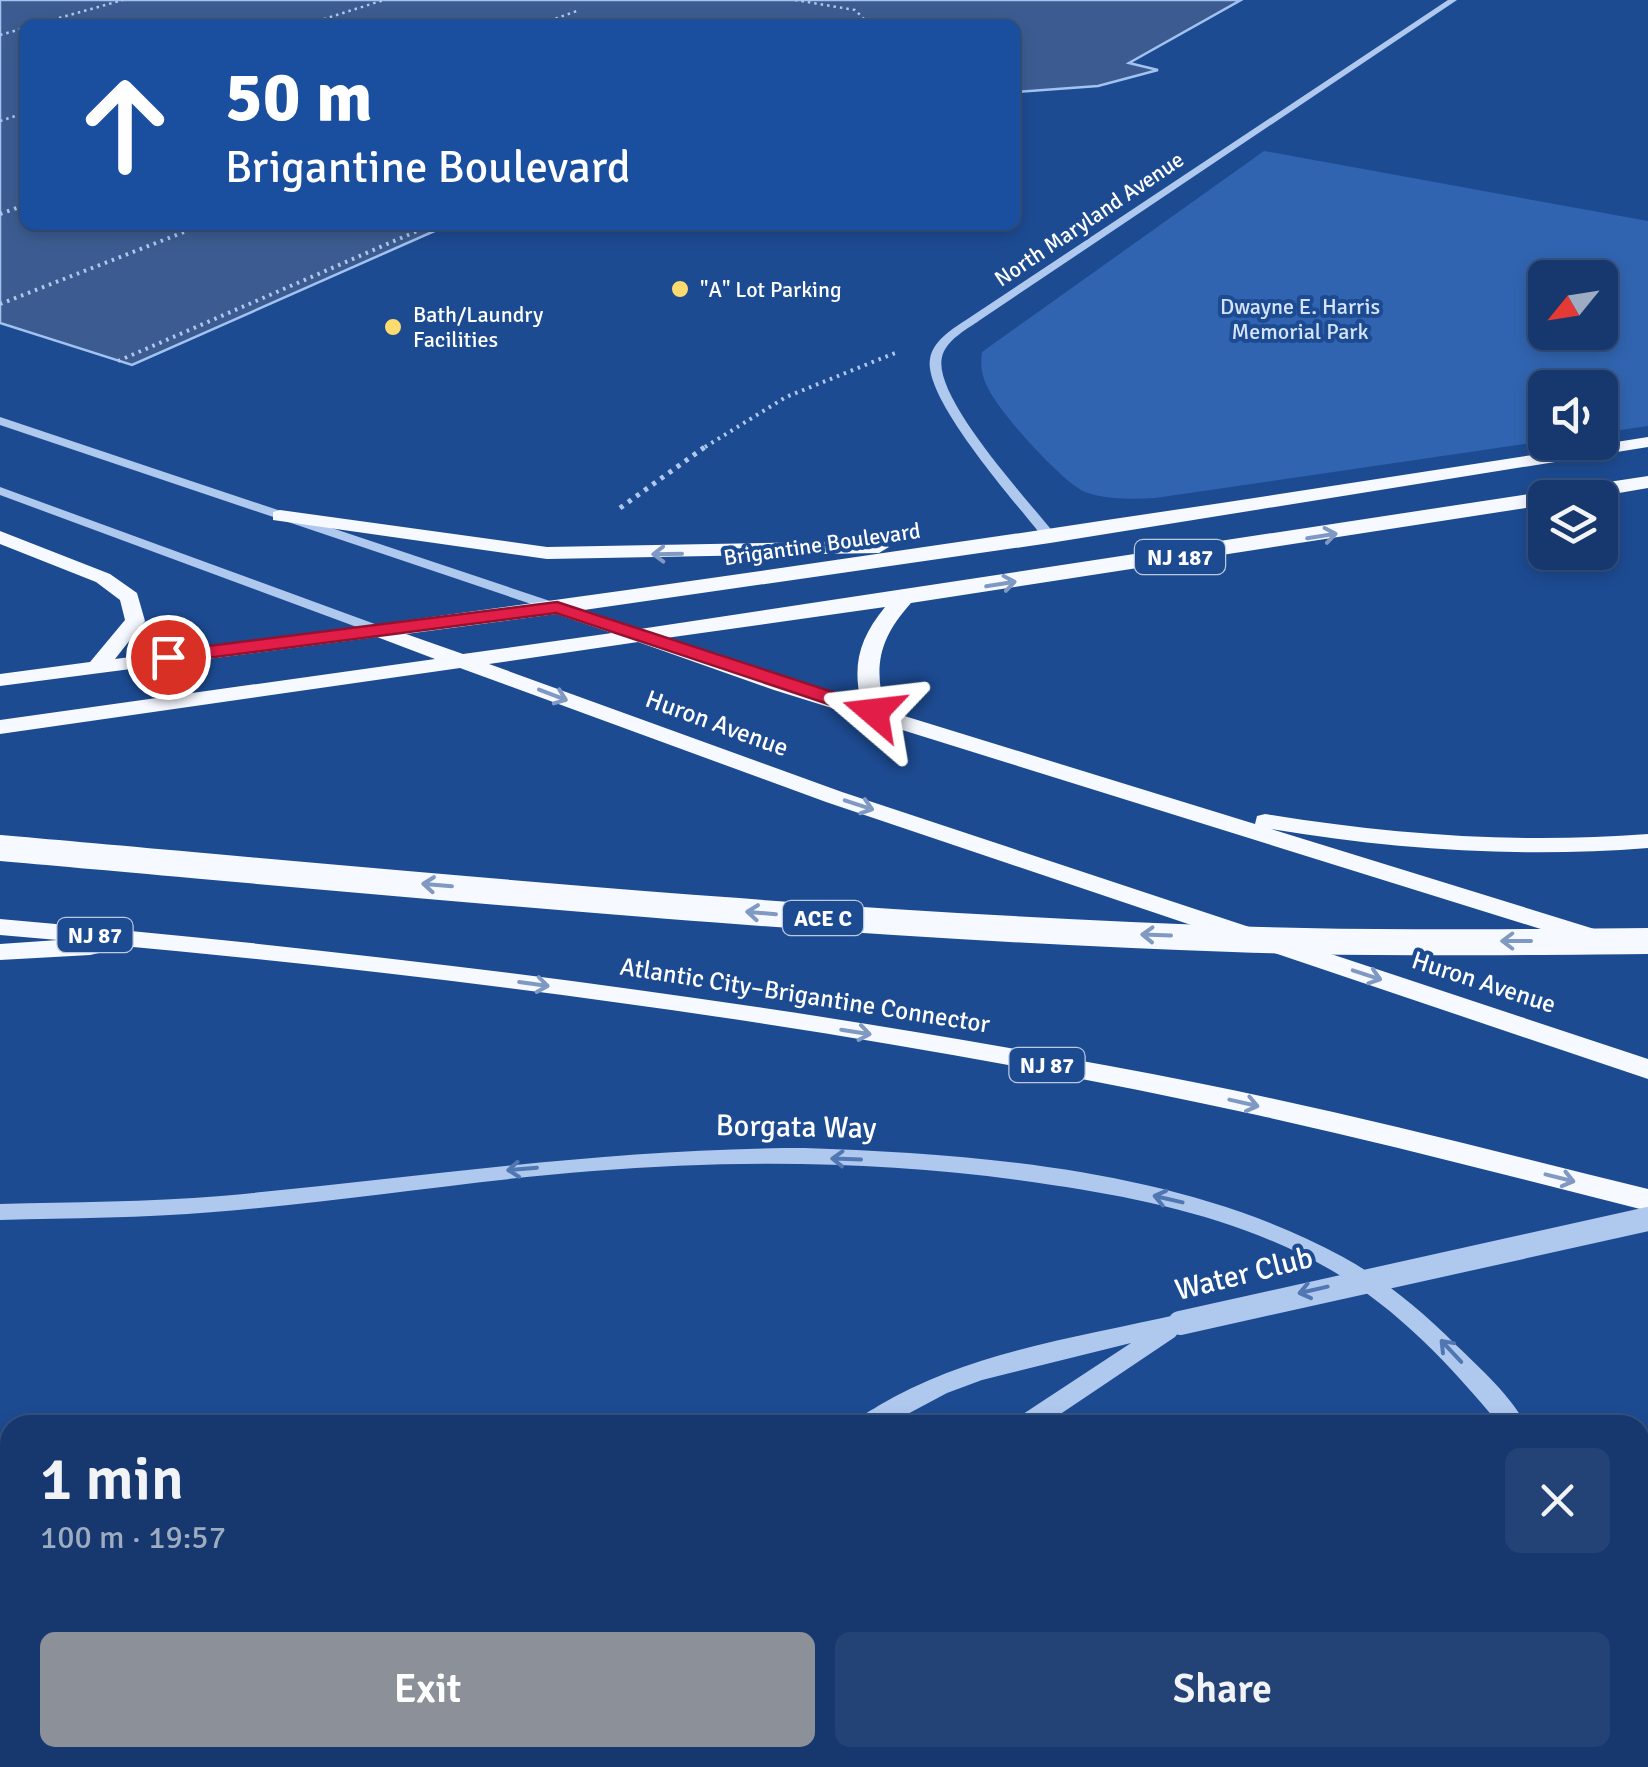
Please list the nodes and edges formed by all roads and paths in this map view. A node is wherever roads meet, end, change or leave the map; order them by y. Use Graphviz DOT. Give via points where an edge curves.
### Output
graph roads {
  1 [pos="124,0"];
  2 [pos="384,0"];
  3 [pos="795,0"];
  4 [pos="1452,0"];
  5 [pos="578,11"];
  6 [pos="52,20"];
  7 [pos="321,20"];
  8 [pos="552,20"];
  9 [pos="865,20"];
  10 [pos="189,230"];
  11 [pos="419,230"];
  12 [pos="0,304"];
  13 [pos="888,356"];
  14 [pos="118,361"];
  15 [pos="0,422"];
  16 [pos="1648,442"];
  17 [pos="1648,482"];
  18 [pos="1618,487"];
  19 [pos="0,491"];
  20 [pos="1528,502"];
  21 [pos="619,509"];
  22 [pos="280,516"];
  23 [pos="0,536"];
  24 [pos="1050,537"];
  25 [pos="1010,542"];
  26 [pos="904,598"];
  27 [pos="557,608"];
  28 [pos="378,630"];
  29 [pos="642,636"];
  30 [pos="462,661"];
  31 [pos="98,666"];
  32 [pos="0,680"];
  33 [pos="874,712"];
  34 [pos="0,727"];
  35 [pos="1179,806"];
  36 [pos="1648,841"];
  37 [pos="0,848"];
  38 [pos="0,927"];
  39 [pos="1648,941"];
  40 [pos="190,942"];
  41 [pos="0,952"];
  42 [pos="1648,954"];
  43 [pos="1648,1069"];
  44 [pos="1648,1200"];
  45 [pos="0,1212"];
  46 [pos="1648,1219"];
  47 [pos="1180,1323"];
  48 [pos="886,1415"];
  49 [pos="1040,1415"];
  50 [pos="1505,1415"];
  1 -- 6 [label="path"];
  2 -- 7 [label="path"];
  3 -- 9 [label="path" via="855,10"];
  4 -- 24 [label="street, North Maryland Avenue" via="940,348 936,378 951,410"];
  5 -- 8 [label="path"];
  10 -- 12 [label="path"];
  11 -- 14 [label="path"];
  13 -- 21 [label="path" via="786,397"];
  15 -- 22 [label="street"];
  16 -- 24 [label="main road, Brigantine Boulevard / NJ 187"];
  17 -- 18 [label="main road"];
  19 -- 28 [label="street, Huron Avenue"];
  26 -- 20 [label="main road, NJ 187, one-way"];
  25 -- 22 [label="main road, one-way" via="562,553"];
  22 -- 27 [label="street"];
  23 -- 31 [label="main road" via="103,578 130,597 135,621"];
  24 -- 25 [label="main road, Brigantine Boulevard / NJ 187"];
  25 -- 27 [label="main road, Brigantine Boulevard / NJ 187"];
  26 -- 29 [label="main road, NJ 187"];
  26 -- 33 [label="main road" via="882,622 864,659"];
  27 -- 28 [label="main road, Brigantine Boulevard"];
  27 -- 29 [label="main road"];
  28 -- 30 [label="main road, Huron Avenue"];
  28 -- 31 [label="main road, Brigantine Boulevard"];
  29 -- 30 [label="main road, NJ 187"];
  29 -- 33 [label="main road"];
  30 -- 34 [label="main road, NJ 187"];
  30 -- 43 [label="main road, Huron Avenue, one-way" via="816,791"];
  31 -- 32 [label="main road, Brigantine Boulevard"];
  33 -- 35 [label="main road"];
  35 -- 36 [label="main road" via="1434,844"];
  35 -- 42 [label="main road"];
  39 -- 37 [label="main road, ACE C, one-way, bridge" via="971,928"];
  38 -- 40 [label="main road, Atlantic City–Brigantine Connector / NJ 87"];
  40 -- 41 [label="main road"];
  40 -- 44 [label="main road, Atlantic City–Brigantine Connector / NJ 87, one-way" via="596,992 928,1044 1201,1093"];
  50 -- 45 [label="street, Borgata Way, one-way" via="1445,1344 1340,1265 1305,1247 1190,1204 1022,1173 756,1156 643,1160 245,1202"];
  46 -- 47 [label="street, Water Club, one-way, bridge"];
  47 -- 48 [label="street, Water Club" via="993,1368"];
  47 -- 49 [label="street"];
}
